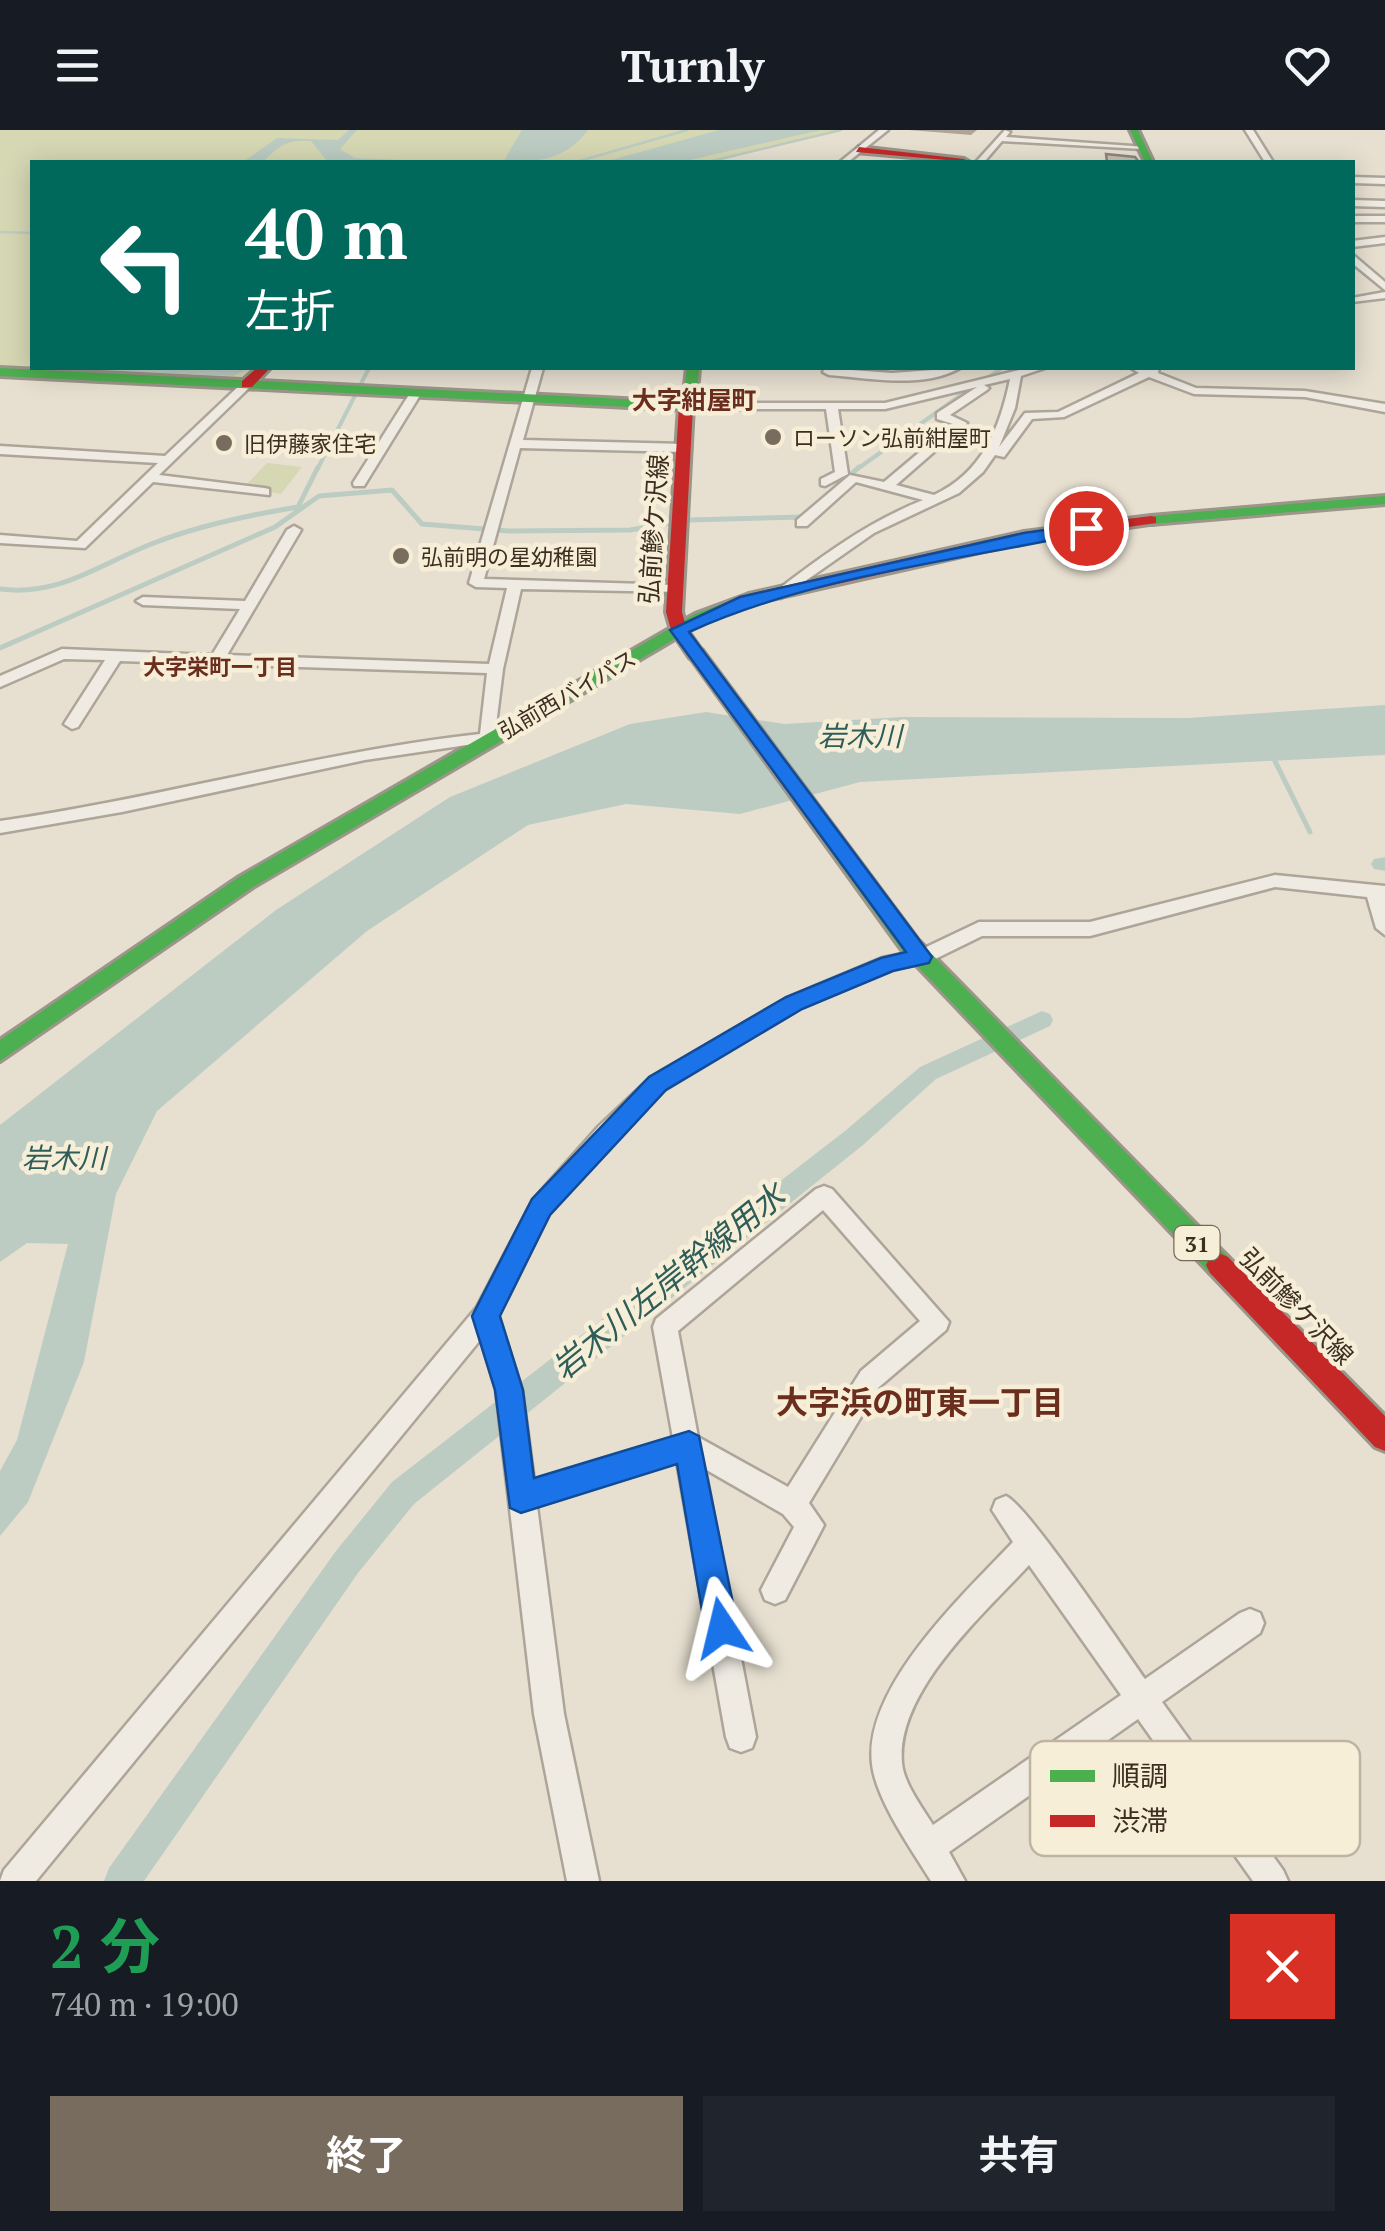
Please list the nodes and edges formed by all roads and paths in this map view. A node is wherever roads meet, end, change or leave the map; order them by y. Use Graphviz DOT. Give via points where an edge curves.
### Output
graph roads {
  1 [pos="884,130"];
  2 [pos="1007,130"];
  3 [pos="1249,130"];
  4 [pos="1000,138"];
  5 [pos="1142,147"];
  6 [pos="852,156"];
  7 [pos="927,160"];
  8 [pos="982,160"];
  9 [pos="1268,160"];
  10 [pos="1355,180"];
  11 [pos="1385,180"];
  12 [pos="1355,203"];
  13 [pos="1385,204"];
  14 [pos="1355,219"];
  15 [pos="1385,219"];
  16 [pos="1385,240"];
  17 [pos="1355,244"];
  18 [pos="1355,260"];
  19 [pos="1385,287"];
  20 [pos="1385,295"];
  21 [pos="1355,300"];
  22 [pos="537,370"];
  23 [pos="693,370"];
  24 [pos="830,370"];
  25 [pos="948,370"];
  26 [pos="1034,370"];
  27 [pos="1141,370"];
  28 [pos="891,371"];
  29 [pos="0,372"];
  30 [pos="995,374"];
  31 [pos="255,376"];
  32 [pos="1016,377"];
  33 [pos="416,392"];
  34 [pos="530,397"];
  35 [pos="689,406"];
  36 [pos="886,406"];
  37 [pos="1385,408"];
  38 [pos="832,409"];
  39 [pos="517,444"];
  40 [pos="686,448"];
  41 [pos="0,450"];
  42 [pos="169,460"];
  43 [pos="983,464"];
  44 [pos="150,478"];
  45 [pos="825,482"];
  46 [pos="359,483"];
  47 [pos="888,485"];
  48 [pos="264,492"];
  49 [pos="932,498"];
  50 [pos="1385,500"];
  51 [pos="802,523"];
  52 [pos="294,530"];
  53 [pos="0,539"];
  54 [pos="515,585"];
  55 [pos="676,588"];
  56 [pos="781,594"];
  57 [pos="143,601"];
  58 [pos="249,605"];
  59 [pos="685,638"];
  60 [pos="115,656"];
  61 [pos="217,658"];
  62 [pos="495,670"];
  63 [pos="0,682"];
  64 [pos="72,724"];
  65 [pos="488,738"];
  66 [pos="0,828"];
  67 [pos="1380,892"];
  68 [pos="1385,928"];
  69 [pos="916,951"];
  70 [pos="0,1052"];
  71 [pos="486,1316"];
  72 [pos="1385,1437"];
  73 [pos="689,1446"];
  74 [pos="521,1498"];
  75 [pos="793,1504"];
  76 [pos="1006,1510"];
  77 [pos="1032,1542"];
  78 [pos="775,1590"];
  79 [pos="1250,1623"];
  80 [pos="1143,1696"];
  81 [pos="741,1737"];
  82 [pos="1079,1741"];
  83 [pos="1174,1741"];
  84 [pos="1030,1776"];
  85 [pos="929,1847"];
  86 [pos="1255,1856"];
  87 [pos="15,1881"];
  88 [pos="583,1881"];
  89 [pos="949,1881"];
  90 [pos="1272,1881"];
  1 -- 6 [label="street"];
  2 -- 4 [label="street"];
  3 -- 9 [label="street"];
  4 -- 5 [label="street"];
  4 -- 8 [label="street"];
  6 -- 7 [label="main road"];
  10 -- 11 [label="street"];
  12 -- 13 [label="street"];
  14 -- 15 [label="street"];
  16 -- 17 [label="street"];
  18 -- 19 [label="street"];
  20 -- 21 [label="street"];
  22 -- 34 [label="street"];
  23 -- 35 [label="main road, 弘前鰺ケ沢線"];
  24 -- 28 [label="street"];
  25 -- 28 [label="street"];
  26 -- 32 [label="street"];
  27 -- 37 [label="street" via="1194,391 1305,394"];
  27 -- 43 [label="street" via="1060,416 1029,416 995,460"];
  28 -- 36 [label="street"];
  29 -- 31 [label="main road"];
  30 -- 32 [label="street"];
  30 -- 36 [label="street"];
  30 -- 47 [label="street" via="941,416 961,423"];
  31 -- 33 [label="main road"];
  31 -- 42 [label="street"];
  32 -- 43 [label="street" via="1011,406"];
  33 -- 34 [label="main road"];
  33 -- 46 [label="street"];
  34 -- 35 [label="main road"];
  34 -- 39 [label="street"];
  35 -- 38 [label="street"];
  35 -- 40 [label="main road, 弘前鰺ケ沢線"];
  36 -- 38 [label="street"];
  38 -- 45 [label="street" via="842,474"];
  39 -- 40 [label="street"];
  39 -- 54 [label="street" via="476,583"];
  40 -- 55 [label="main road, 弘前鰺ケ沢線"];
  41 -- 42 [label="street"];
  42 -- 44 [label="street"];
  43 -- 49 [label="street" via="957,489"];
  44 -- 48 [label="street"];
  44 -- 53 [label="street" via="80,545"];
  47 -- 49 [label="street"];
  47 -- 51 [label="street" via="854,478"];
  49 -- 56 [label="street" via="845,546"];
  50 -- 56 [label="main road, 弘前西バイパス" via="1024,537"];
  52 -- 58 [label="street"];
  54 -- 55 [label="street"];
  54 -- 62 [label="street"];
  55 -- 59 [label="main road, 弘前鰺ケ沢線" via="674,612"];
  56 -- 59 [label="main road, 弘前西バイパス" via="746,600"];
  57 -- 58 [label="street"];
  58 -- 61 [label="street"];
  59 -- 65 [label="main road, 弘前西バイパス"];
  59 -- 69 [label="main road, 弘前鰺ケ沢線 / 31"];
  60 -- 61 [label="street"];
  60 -- 63 [label="street" via="62,654"];
  60 -- 64 [label="street"];
  61 -- 62 [label="street"];
  62 -- 65 [label="street"];
  65 -- 66 [label="street" via="408,745"];
  65 -- 70 [label="main road, 弘前西バイパス" via="246,882"];
  67 -- 68 [label="street"];
  67 -- 69 [label="street" via="1275,881 1090,929 980,928"];
  69 -- 71 [label="street" via="794,1003 658,1084 541,1207"];
  69 -- 72 [label="main road, 弘前鰺ケ沢線 / 31"];
  71 -- 74 [label="street" via="509,1390"];
  71 -- 87 [label="street"];
  73 -- 74 [label="street"];
  73 -- 75 [label="street"];
  73 -- 75 [label="street" via="665,1327 824,1196 938,1322 870,1378"];
  73 -- 81 [label="street"];
  74 -- 88 [label="street" via="550,1714"];
  75 -- 78 [label="street" via="810,1525"];
  76 -- 77 [label="street"];
  77 -- 80 [label="street"];
  77 -- 85 [label="street" via="922,1664 888,1733 887,1768"];
  79 -- 80 [label="street"];
  80 -- 82 [label="street"];
  80 -- 83 [label="street"];
  84 -- 85 [label="street"];
  85 -- 89 [label="street"];
  86 -- 90 [label="street"];
}
